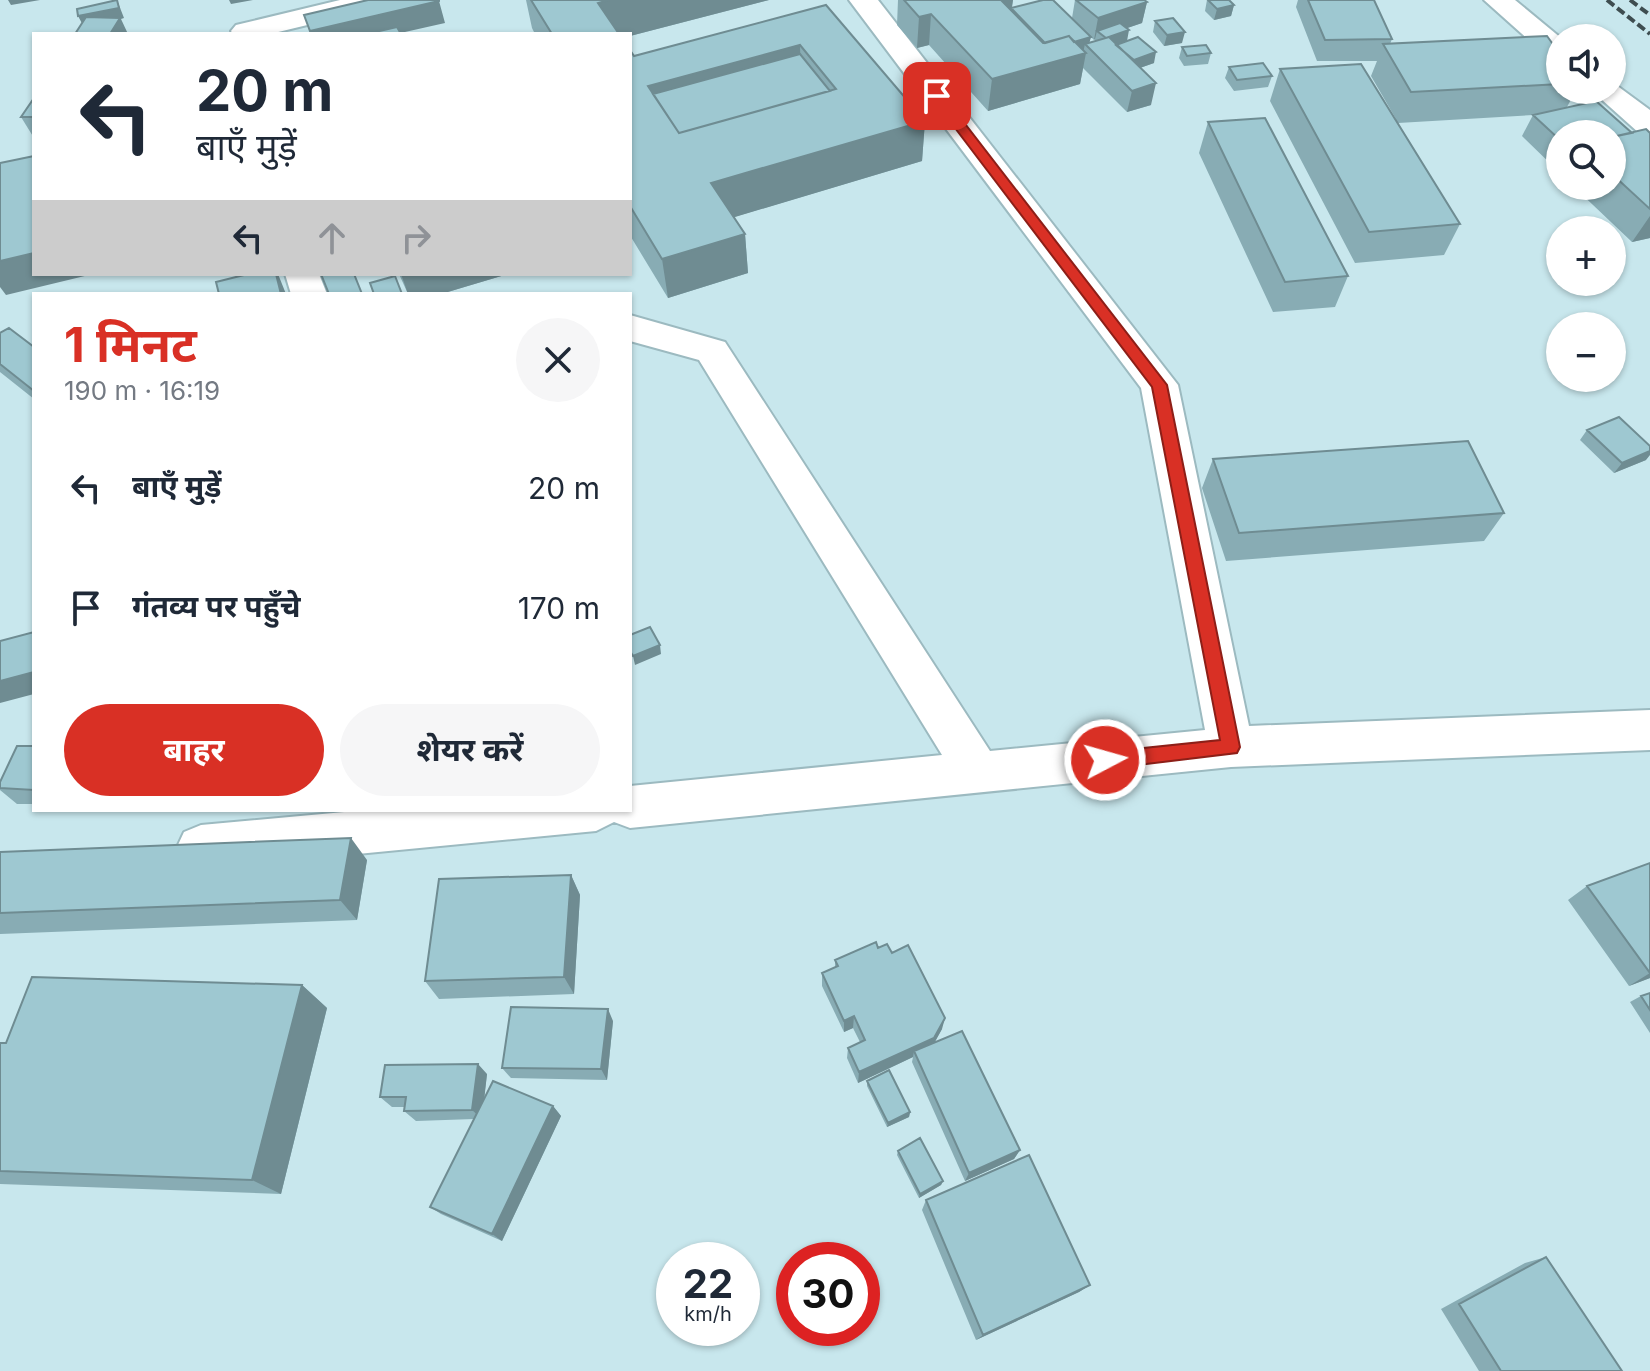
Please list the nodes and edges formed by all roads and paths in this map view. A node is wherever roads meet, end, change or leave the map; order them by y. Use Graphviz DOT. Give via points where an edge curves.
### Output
graph roads {
  1 [pos="258,0"];
  2 [pos="376,0"];
  3 [pos="863,0"];
  4 [pos="1498,0"];
  5 [pos="246,32"];
  6 [pos="1546,40"];
  7 [pos="1623,104"];
  8 [pos="1650,126"];
  9 [pos="632,329"];
  10 [pos="1646,737"];
  11 [pos="1231,747"];
  12 [pos="979,774"];
  13 [pos="632,807"];
  14 [pos="575,812"];
  15 [pos="157,852"];
  1 -- 5 [label="street"];
  2 -- 5 [label="street"];
  3 -- 11 [label="street" via="1159,385"];
  4 -- 6 [label="street"];
  7 -- 8 [label="street"];
  9 -- 12 [label="street" via="712,351"];
  10 -- 11 [label="street"];
  11 -- 12 [label="street"];
  12 -- 13 [label="street"];
  14 -- 15 [label="street"];
}
